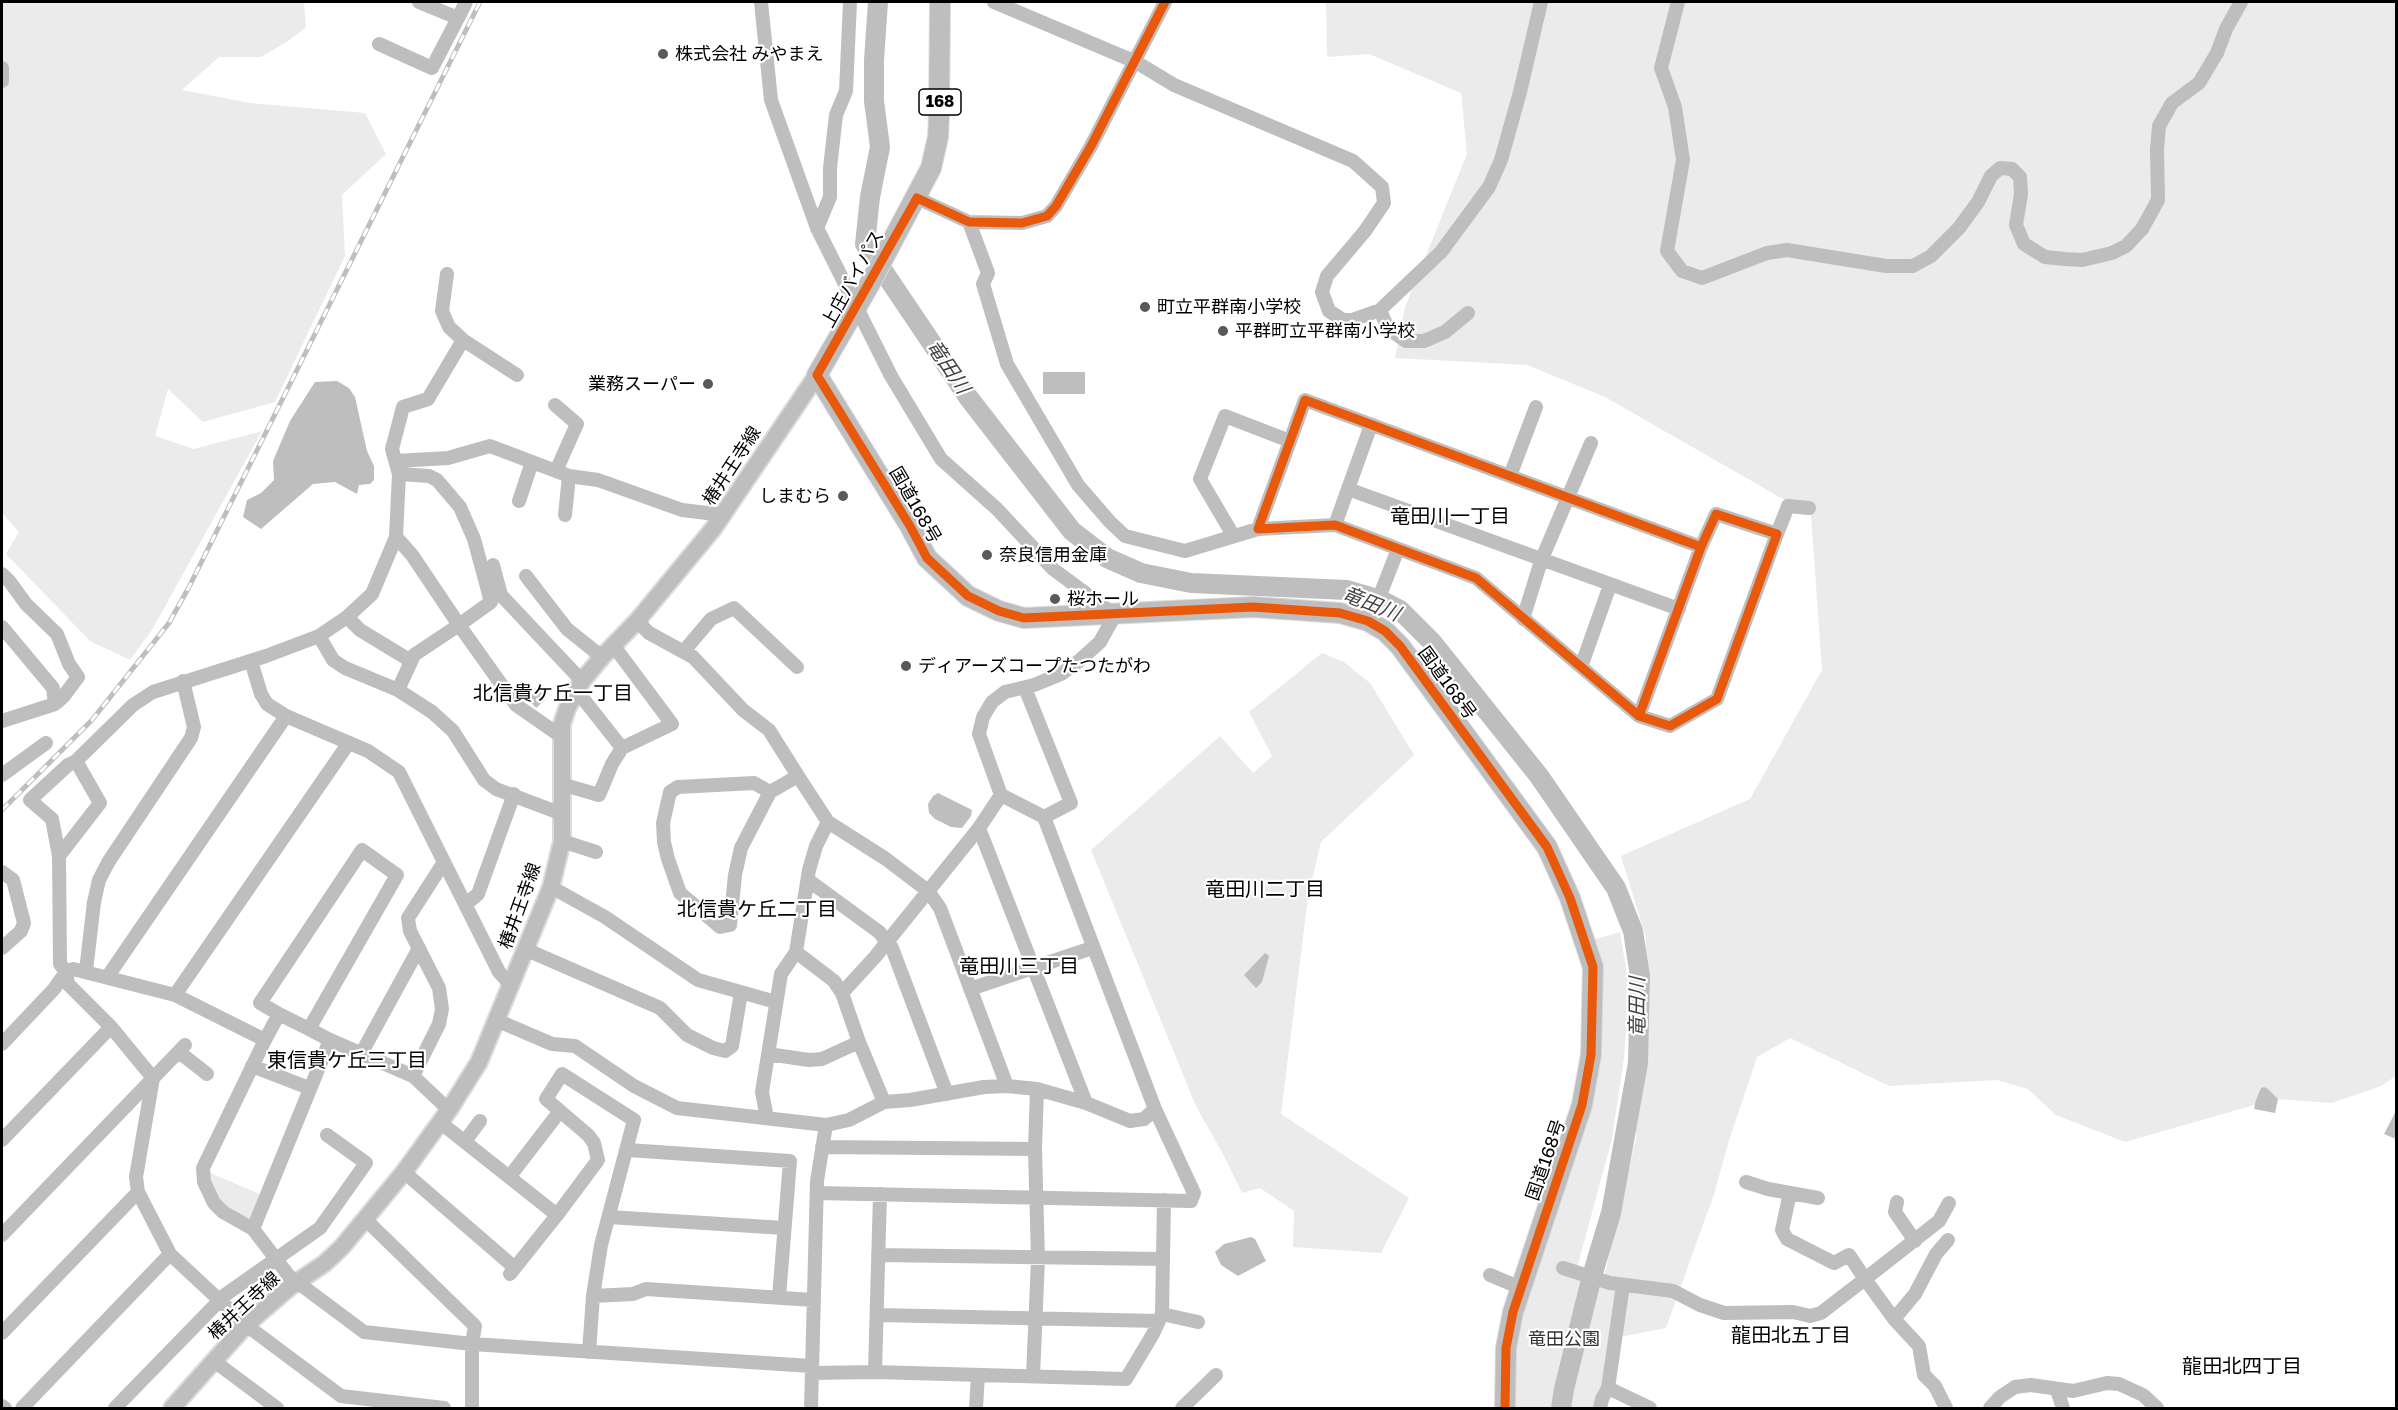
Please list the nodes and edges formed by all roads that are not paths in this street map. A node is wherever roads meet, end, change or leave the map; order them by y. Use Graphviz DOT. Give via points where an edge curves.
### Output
graph roads {
  1 [pos="419,2"];
  2 [pos="466,2"];
  3 [pos="761,2"];
  4 [pos="850,2"];
  5 [pos="940,2"];
  6 [pos="994,2"];
  7 [pos="1165,2"];
  8 [pos="1541,2"];
  9 [pos="1678,2"];
  10 [pos="2241,2"];
  11 [pos="458,18"];
  12 [pos="379,44"];
  13 [pos="1136,62"];
  14 [pos="2,68"];
  15 [pos="2,81"];
  16 [pos="912,206"];
  17 [pos="969,222"];
  18 [pos="817,228"];
  19 [pos="447,274"];
  20 [pos="856,308"];
  21 [pos="1380,310"];
  22 [pos="1468,313"];
  23 [pos="463,340"];
  24 [pos="517,375"];
  25 [pos="817,375"];
  26 [pos="555,405"];
  27 [pos="1536,408"];
  28 [pos="1371,425"];
  29 [pos="1290,441"];
  30 [pos="1591,443"];
  31 [pos="532,462"];
  32 [pos="397,468"];
  33 [pos="556,471"];
  34 [pos="569,476"];
  35 [pos="1510,476"];
  36 [pos="1348,489"];
  37 [pos="1566,497"];
  38 [pos="519,501"];
  39 [pos="1809,508"];
  40 [pos="566,515"];
  41 [pos="724,515"];
  42 [pos="1335,525"];
  43 [pos="1258,529"];
  44 [pos="1777,534"];
  45 [pos="1233,535"];
  46 [pos="396,537"];
  47 [pos="1701,547"];
  48 [pos="1398,549"];
  49 [pos="1541,561"];
  50 [pos="493,565"];
  51 [pos="2,574"];
  52 [pos="526,576"];
  53 [pos="1610,585"];
  54 [pos="1679,609"];
  55 [pos="1115,615"];
  56 [pos="1371,615"];
  57 [pos="347,617"];
  58 [pos="1523,619"];
  59 [pos="637,621"];
  60 [pos="459,625"];
  61 [pos="2,627"];
  62 [pos="319,636"];
  63 [pos="8,645"];
  64 [pos="607,651"];
  65 [pos="684,651"];
  66 [pos="251,661"];
  67 [pos="411,661"];
  68 [pos="796,667"];
  69 [pos="1581,667"];
  70 [pos="183,681"];
  71 [pos="580,686"];
  72 [pos="1025,688"];
  73 [pos="398,690"];
  74 [pos="55,704"];
  75 [pos="286,716"];
  76 [pos="1639,716"];
  77 [pos="2,720"];
  78 [pos="562,737"];
  79 [pos="46,743"];
  80 [pos="348,744"];
  81 [pos="622,748"];
  82 [pos="76,761"];
  83 [pos="2,775"];
  84 [pos="798,776"];
  85 [pos="561,784"];
  86 [pos="770,792"];
  87 [pos="514,794"];
  88 [pos="1001,795"];
  89 [pos="562,814"];
  90 [pos="1044,817"];
  91 [pos="828,822"];
  92 [pos="979,828"];
  93 [pos="562,840"];
  94 [pos="596,852"];
  95 [pos="59,856"];
  96 [pos="444,862"];
  97 [pos="2,872"];
  98 [pos="808,880"];
  99 [pos="551,887"];
  100 [pos="928,891"];
  101 [pos="466,904"];
  102 [pos="887,942"];
  103 [pos="2,948"];
  104 [pos="419,948"];
  105 [pos="1092,948"];
  106 [pos="527,950"];
  107 [pos="796,952"];
  108 [pos="1034,968"];
  109 [pos="86,971"];
  110 [pos="66,972"];
  111 [pos="108,976"];
  112 [pos="511,985"];
  113 [pos="970,989"];
  114 [pos="741,993"];
  115 [pos="842,993"];
  116 [pos="175,995"];
  117 [pos="776,1002"];
  118 [pos="279,1014"];
  119 [pos="496,1020"];
  120 [pos="111,1027"];
  121 [pos="309,1029"];
  122 [pos="4,1035"];
  123 [pos="265,1040"];
  124 [pos="330,1040"];
  125 [pos="858,1042"];
  126 [pos="361,1054"];
  127 [pos="768,1054"];
  128 [pos="252,1066"];
  129 [pos="207,1074"];
  130 [pos="413,1076"];
  131 [pos="153,1078"];
  132 [pos="1007,1086"];
  133 [pos="309,1088"];
  134 [pos="1037,1089"];
  135 [pos="947,1094"];
  136 [pos="884,1102"];
  137 [pos="1086,1103"];
  138 [pos="1155,1109"];
  139 [pos="560,1111"];
  140 [pos="445,1117"];
  141 [pos="767,1118"];
  142 [pos="480,1121"];
  143 [pos="826,1125"];
  144 [pos="327,1135"];
  145 [pos="2,1140"];
  146 [pos="465,1141"];
  147 [pos="822,1147"];
  148 [pos="1035,1149"];
  149 [pos="628,1150"];
  150 [pos="405,1172"];
  151 [pos="510,1176"];
  152 [pos="1746,1182"];
  153 [pos="138,1192"];
  154 [pos="817,1192"];
  155 [pos="1790,1193"];
  156 [pos="880,1194"];
  157 [pos="1037,1198"];
  158 [pos="1818,1198"];
  159 [pos="1164,1200"];
  160 [pos="1897,1202"];
  161 [pos="1949,1203"];
  162 [pos="557,1215"];
  163 [pos="609,1217"];
  164 [pos="366,1220"];
  165 [pos="784,1228"];
  166 [pos="253,1229"];
  167 [pos="2,1235"];
  168 [pos="1948,1240"];
  169 [pos="1915,1241"];
  170 [pos="170,1254"];
  171 [pos="878,1255"];
  172 [pos="1038,1259"];
  173 [pos="1162,1259"];
  174 [pos="277,1260"];
  175 [pos="1563,1268"];
  176 [pos="1490,1275"];
  177 [pos="1865,1279"];
  178 [pos="297,1283"];
  179 [pos="1617,1284"];
  180 [pos="1521,1288"];
  181 [pos="593,1296"];
  182 [pos="779,1297"];
  183 [pos="219,1300"];
  184 [pos="813,1300"];
  185 [pos="877,1315"];
  186 [pos="1161,1318"];
  187 [pos="1037,1319"];
  188 [pos="1894,1319"];
  189 [pos="1198,1322"];
  190 [pos="246,1325"];
  191 [pos="2,1333"];
  192 [pos="472,1344"];
  193 [pos="589,1352"];
  194 [pos="214,1361"];
  195 [pos="812,1369"];
  196 [pos="875,1372"];
  197 [pos="978,1375"];
  198 [pos="1215,1375"];
  199 [pos="1033,1377"];
  200 [pos="1608,1388"];
  201 [pos="2057,1390"];
  202 [pos="22,1408"];
  203 [pos="115,1408"];
  204 [pos="172,1408"];
  205 [pos="277,1408"];
  206 [pos="444,1408"];
  207 [pos="472,1408"];
  208 [pos="811,1408"];
  209 [pos="976,1408"];
  210 [pos="1182,1408"];
  211 [pos="1505,1408"];
  212 [pos="1600,1408"];
  213 [pos="1650,1408"];
  214 [pos="1946,1408"];
  215 [pos="1990,1408"];
  216 [pos="2063,1408"];
  217 [pos="2157,1408"];
  1 -- 11 [label="street"];
  2 -- 11 [label="street"];
  3 -- 18 [label="street" via="771,100"];
  4 -- 18 [label="street" via="846,91 836,115 830,197"];
  5 -- 16 [label="highway, 上庄バイパス / 168" via="938,137 931,168"];
  6 -- 13 [label="street"];
  7 -- 13 [label="street"];
  8 -- 21 [label="street" via="1501,160 1489,187 1442,252"];
  9 -- 10 [label="street" via="1661,68 1675,107 1683,160 1667,251 1682,271 1701,278 1767,253 1787,250 1886,266 1913,266 1931,256 1959,228 2000,168 2012,169 2020,177 2016,225 2024,244 2045,257 2082,260 2126,246 2142,230 2158,200 2159,126 2172,103 2199,82"];
  11 -- 12 [label="street" via="432,68"];
  13 -- 17 [label="street" via="1091,146 1047,216 1022,223"];
  13 -- 21 [label="street" via="1174,85 1353,161 1382,187 1384,203 1327,276 1322,291 1329,311 1343,320"];
  14 -- 15 [label="street"];
  16 -- 17 [label="street"];
  16 -- 20 [label="highway, 上庄バイパス / 168"];
  17 -- 45 [label="street" via="988,273 982,284 1007,364 1078,486 1125,536 1185,551"];
  18 -- 20 [label="street"];
  19 -- 23 [label="street" via="442,311 449,327"];
  20 -- 25 [label="highway, 上庄バイパス / 168"];
  20 -- 55 [label="street" via="941,459 997,509 1053,569"];
  21 -- 22 [label="street" via="1393,333 1406,341 1424,341 1446,332"];
  23 -- 24 [label="street"];
  23 -- 32 [label="street" via="428,399 403,407 392,449"];
  25 -- 41 [label="main road, 椿井王寺線"];
  25 -- 55 [label="highway, 国道168号" via="927,558 968,596 1024,618"];
  26 -- 33 [label="street" via="578,424"];
  27 -- 35 [label="street"];
  28 -- 29 [label="street" via="1305,400"];
  28 -- 35 [label="street"];
  28 -- 36 [label="street"];
  29 -- 43 [label="street"];
  29 -- 45 [label="street" via="1225,416 1200,479"];
  30 -- 37 [label="street"];
  31 -- 32 [label="street" via="490,446"];
  31 -- 33 [label="street"];
  31 -- 38 [label="street"];
  32 -- 46 [label="street"];
  32 -- 60 [label="street" via="437,480 459,507 474,539 491,602"];
  33 -- 34 [label="street"];
  34 -- 40 [label="street"];
  34 -- 41 [label="street" via="598,480 682,510"];
  35 -- 37 [label="street"];
  36 -- 42 [label="street"];
  36 -- 49 [label="street"];
  37 -- 47 [label="street"];
  37 -- 49 [label="street"];
  39 -- 44 [label="street" via="1788,506"];
  41 -- 59 [label="main road, 椿井王寺線"];
  42 -- 43 [label="street"];
  42 -- 48 [label="street"];
  43 -- 45 [label="street"];
  44 -- 47 [label="street" via="1716,514"];
  44 -- 76 [label="street" via="1717,699 1670,726"];
  46 -- 57 [label="street" via="372,594"];
  46 -- 60 [label="street"];
  47 -- 54 [label="street"];
  48 -- 56 [label="street"];
  48 -- 58 [label="street" via="1476,578"];
  49 -- 53 [label="street"];
  49 -- 58 [label="street"];
  50 -- 71 [label="street" via="501,595"];
  51 -- 74 [label="street" via="57,634 78,677"];
  52 -- 64 [label="street" via="567,629"];
  53 -- 54 [label="street"];
  53 -- 69 [label="street"];
  54 -- 76 [label="street"];
  55 -- 56 [label="highway, 国道168号" via="1253,608"];
  55 -- 72 [label="street" via="1100,642 1079,661 1061,674"];
  56 -- 180 [label="highway, 国道168号" via="1400,646 1547,847 1570,898 1593,968 1591,1055 1582,1105"];
  57 -- 62 [label="street"];
  57 -- 67 [label="street" via="360,630"];
  58 -- 69 [label="street"];
  59 -- 64 [label="main road, 椿井王寺線"];
  59 -- 65 [label="street" via="649,633"];
  60 -- 67 [label="street"];
  60 -- 78 [label="street" via="516,705"];
  61 -- 63 [label="street"];
  62 -- 66 [label="street"];
  62 -- 73 [label="street" via="333,660"];
  63 -- 74 [label="street" via="54,688"];
  64 -- 71 [label="main road, 椿井王寺線"];
  64 -- 81 [label="street" via="672,724"];
  65 -- 68 [label="street" via="711,619 734,608"];
  65 -- 84 [label="street" via="743,710 769,730"];
  66 -- 70 [label="street"];
  66 -- 75 [label="street" via="267,704"];
  67 -- 73 [label="street"];
  69 -- 76 [label="street"];
  70 -- 82 [label="street" via="153,692 133,705"];
  70 -- 109 [label="street" via="194,727 191,738 99,880"];
  71 -- 78 [label="main road, 椿井王寺線" via="567,709"];
  71 -- 81 [label="street"];
  72 -- 88 [label="street" via="1005,692 992,702 979,734"];
  72 -- 90 [label="street" via="1071,803"];
  73 -- 87 [label="street" via="453,730 484,780 496,789"];
  74 -- 77 [label="street"];
  75 -- 80 [label="street"];
  75 -- 111 [label="street"];
  78 -- 85 [label="main road, 椿井王寺線"];
  79 -- 83 [label="street"];
  80 -- 96 [label="street" via="368,751 399,772"];
  80 -- 116 [label="street"];
  81 -- 85 [label="street" via="599,795"];
  82 -- 95 [label="street" via="100,802"];
  82 -- 95 [label="street" via="30,800 51,819"];
  84 -- 86 [label="street"];
  84 -- 91 [label="street"];
  85 -- 89 [label="main road, 椿井王寺線"];
  86 -- 86 [label="street" via="754,783 678,787 670,792 663,823 664,842 680,893 720,927 730,925 741,848"];
  87 -- 89 [label="street"];
  87 -- 101 [label="street" via="478,894"];
  88 -- 90 [label="street"];
  88 -- 92 [label="street"];
  89 -- 93 [label="main road, 椿井王寺線"];
  90 -- 105 [label="street"];
  91 -- 98 [label="street" via="816,846"];
  91 -- 100 [label="street"];
  92 -- 100 [label="street"];
  92 -- 108 [label="street"];
  93 -- 94 [label="street"];
  93 -- 99 [label="main road, 椿井王寺線"];
  95 -- 110 [label="street" via="60,964"];
  96 -- 101 [label="street"];
  96 -- 104 [label="street" via="408,918"];
  97 -- 103 [label="street" via="13,880 24,923 21,932"];
  98 -- 102 [label="street"];
  98 -- 107 [label="street"];
  99 -- 106 [label="main road, 椿井王寺線"];
  99 -- 114 [label="street" via="605,917 698,980"];
  100 -- 102 [label="street"];
  100 -- 113 [label="street" via="940,908"];
  101 -- 112 [label="street" via="499,972"];
  102 -- 115 [label="street"];
  102 -- 135 [label="street"];
  104 -- 126 [label="street"];
  104 -- 130 [label="street" via="439,988 442,1009 439,1024"];
  105 -- 108 [label="street"];
  105 -- 138 [label="street"];
  106 -- 112 [label="main road, 椿井王寺線"];
  106 -- 114 [label="street" via="660,1008 687,1035 725,1051 732,1046"];
  107 -- 115 [label="street" via="834,981"];
  107 -- 117 [label="street" via="780,974"];
  108 -- 113 [label="street"];
  108 -- 137 [label="street"];
  109 -- 110 [label="street"];
  109 -- 111 [label="street"];
  110 -- 120 [label="street" via="69,984"];
  110 -- 122 [label="street" via="54,989"];
  111 -- 116 [label="street"];
  112 -- 119 [label="main road, 椿井王寺線"];
  113 -- 132 [label="street"];
  114 -- 117 [label="street"];
  115 -- 125 [label="street"];
  116 -- 123 [label="street"];
  117 -- 127 [label="street"];
  118 -- 121 [label="street"];
  118 -- 121 [label="street" via="260,1003 362,850 397,875"];
  118 -- 123 [label="street"];
  119 -- 140 [label="main road, 椿井王寺線" via="479,1062"];
  119 -- 141 [label="street" via="552,1044 575,1047 634,1086 677,1108"];
  120 -- 131 [label="street"];
  120 -- 145 [label="street"];
  121 -- 124 [label="street"];
  123 -- 128 [label="street"];
  124 -- 126 [label="street"];
  124 -- 133 [label="street"];
  125 -- 127 [label="street" via="816,1059"];
  125 -- 136 [label="street"];
  126 -- 130 [label="street"];
  127 -- 141 [label="street" via="762,1092"];
  128 -- 133 [label="street"];
  128 -- 166 [label="street" via="203,1168 204,1182 214,1203"];
  129 -- 131 [label="street" via="182,1048"];
  130 -- 140 [label="street"];
  131 -- 153 [label="street" via="136,1177"];
  131 -- 167 [label="street"];
  132 -- 134 [label="street"];
  132 -- 135 [label="street"];
  133 -- 166 [label="street"];
  134 -- 137 [label="street"];
  134 -- 148 [label="street"];
  135 -- 136 [label="street"];
  136 -- 143 [label="street" via="849,1120"];
  137 -- 138 [label="street" via="1130,1121 1144,1119"];
  138 -- 159 [label="street" via="1194,1193 1191,1201"];
  139 -- 149 [label="street" via="546,1099 562,1074 634,1120"];
  139 -- 151 [label="street"];
  139 -- 162 [label="street" via="594,1143 598,1160"];
  140 -- 146 [label="street"];
  140 -- 150 [label="main road, 椿井王寺線"];
  141 -- 143 [label="street"];
  142 -- 146 [label="street"];
  143 -- 147 [label="street"];
  144 -- 174 [label="street" via="366,1163 320,1228"];
  146 -- 151 [label="street"];
  147 -- 148 [label="street"];
  147 -- 154 [label="street"];
  148 -- 157 [label="street"];
  149 -- 163 [label="street"];
  149 -- 165 [label="street" via="790,1161"];
  150 -- 162 [label="street" via="513,1271"];
  150 -- 164 [label="main road, 椿井王寺線"];
  151 -- 162 [label="street"];
  152 -- 155 [label="street"];
  153 -- 170 [label="street"];
  153 -- 191 [label="street"];
  154 -- 156 [label="street"];
  154 -- 184 [label="street"];
  155 -- 158 [label="street"];
  155 -- 177 [label="street" via="1782,1230 1787,1239 1834,1263 1849,1255"];
  156 -- 157 [label="street"];
  156 -- 171 [label="street"];
  157 -- 159 [label="street"];
  157 -- 172 [label="street"];
  159 -- 173 [label="street"];
  160 -- 169 [label="street" via="1895,1212"];
  161 -- 169 [label="street" via="1939,1221"];
  163 -- 165 [label="street"];
  163 -- 181 [label="street"];
  164 -- 178 [label="main road, 椿井王寺線" via="325,1263"];
  164 -- 192 [label="street" via="475,1326"];
  165 -- 182 [label="street"];
  166 -- 174 [label="street"];
  168 -- 188 [label="street" via="1905,1309"];
  169 -- 177 [label="street"];
  170 -- 183 [label="street"];
  170 -- 202 [label="street"];
  171 -- 172 [label="street"];
  171 -- 185 [label="street"];
  172 -- 173 [label="street"];
  172 -- 187 [label="street"];
  173 -- 186 [label="street"];
  174 -- 178 [label="street"];
  174 -- 183 [label="street"];
  175 -- 179 [label="street"];
  176 -- 180 [label="street"];
  177 -- 179 [label="street" via="1821,1313 1810,1316 1793,1312 1724,1313 1673,1291"];
  177 -- 188 [label="street"];
  178 -- 190 [label="main road, 椿井王寺線"];
  178 -- 192 [label="street" via="364,1332"];
  179 -- 200 [label="street"];
  180 -- 211 [label="highway, 国道168号" via="1506,1348"];
  181 -- 182 [label="street" via="633,1294 646,1289"];
  181 -- 193 [label="street"];
  182 -- 184 [label="street"];
  183 -- 190 [label="street"];
  183 -- 203 [label="street"];
  184 -- 195 [label="street"];
  185 -- 187 [label="street"];
  185 -- 196 [label="street"];
  186 -- 187 [label="street"];
  186 -- 189 [label="street"];
  186 -- 199 [label="street" via="1126,1379"];
  187 -- 199 [label="street"];
  188 -- 214 [label="street" via="1918,1347 1924,1374"];
  190 -- 194 [label="main road, 椿井王寺線"];
  190 -- 206 [label="street" via="341,1396"];
  192 -- 193 [label="street"];
  192 -- 207 [label="street"];
  193 -- 195 [label="street"];
  194 -- 204 [label="main road, 椿井王寺線"];
  194 -- 205 [label="street"];
  195 -- 196 [label="street"];
  195 -- 208 [label="street"];
  196 -- 197 [label="street"];
  197 -- 199 [label="street"];
  197 -- 209 [label="street"];
  198 -- 210 [label="street"];
  200 -- 212 [label="street"];
  200 -- 213 [label="street"];
  201 -- 215 [label="street" via="2031,1385 2015,1387"];
  201 -- 216 [label="street"];
  201 -- 217 [label="street" via="2119,1384 2143,1395"];
}
